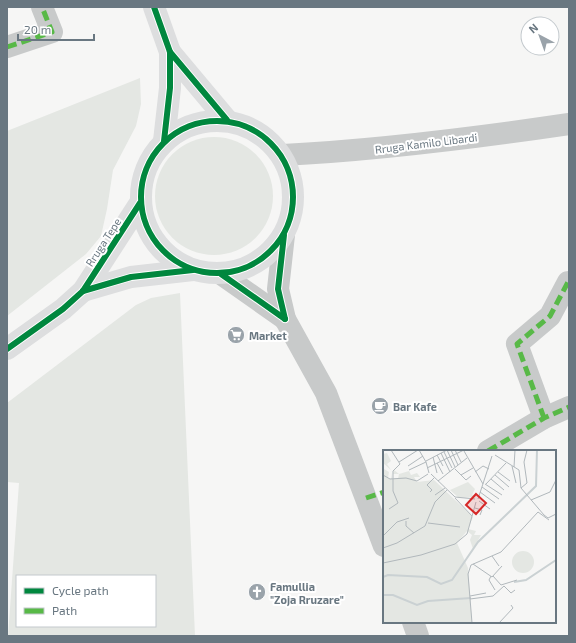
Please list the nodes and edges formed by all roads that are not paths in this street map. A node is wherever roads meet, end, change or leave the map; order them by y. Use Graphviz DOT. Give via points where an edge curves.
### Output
graph roads {
  1 [pos="42,7"];
  2 [pos="154,7"];
  3 [pos="7,47"];
  4 [pos="170,52"];
  5 [pos="227,120"];
  6 [pos="569,124"];
  7 [pos="164,141"];
  8 [pos="283,155"];
  9 [pos="140,203"];
  10 [pos="284,235"];
  11 [pos="193,270"];
  12 [pos="221,274"];
  13 [pos="568,282"];
  14 [pos="83,292"];
  15 [pos="286,320"];
  16 [pos="7,348"];
  17 [pos="569,407"];
  18 [pos="544,418"];
  19 [pos="490,450"];
  20 [pos="375,495"];
  21 [pos="383,540"];
  22 [pos="413,623"];
  23 [pos="418,636"];
  1 -- 3 [label="street" via="52,32"];
  2 -- 4 [label="main road"];
  4 -- 5 [label="main road"];
  4 -- 7 [label="main road" via="170,88"];
  5 -- 7 [label="main road" via="193,123"];
  5 -- 8 [label="main road" via="259,131"];
  6 -- 8 [label="street, Rruga Kamilo Libardi" via="416,145"];
  7 -- 9 [label="main road" via="145,169"];
  8 -- 10 [label="main road" via="293,183 293,212"];
  9 -- 11 [label="main road" via="148,232 167,255"];
  9 -- 14 [label="main road, Rruga Tepe"];
  10 -- 12 [label="main road" via="268,255 246,268"];
  10 -- 15 [label="street" via="278,289"];
  11 -- 12 [label="main road"];
  11 -- 14 [label="main road, Rruga Tepe" via="131,277"];
  12 -- 15 [label="street"];
  13 -- 18 [label="street" via="550,316 517,344"];
  14 -- 16 [label="main road, Rruga Tepe"];
  15 -- 20 [label="street" via="326,393"];
  17 -- 18 [label="street"];
  18 -- 19 [label="street"];
  20 -- 21 [label="street"];
  22 -- 23 [label="street"];
}
